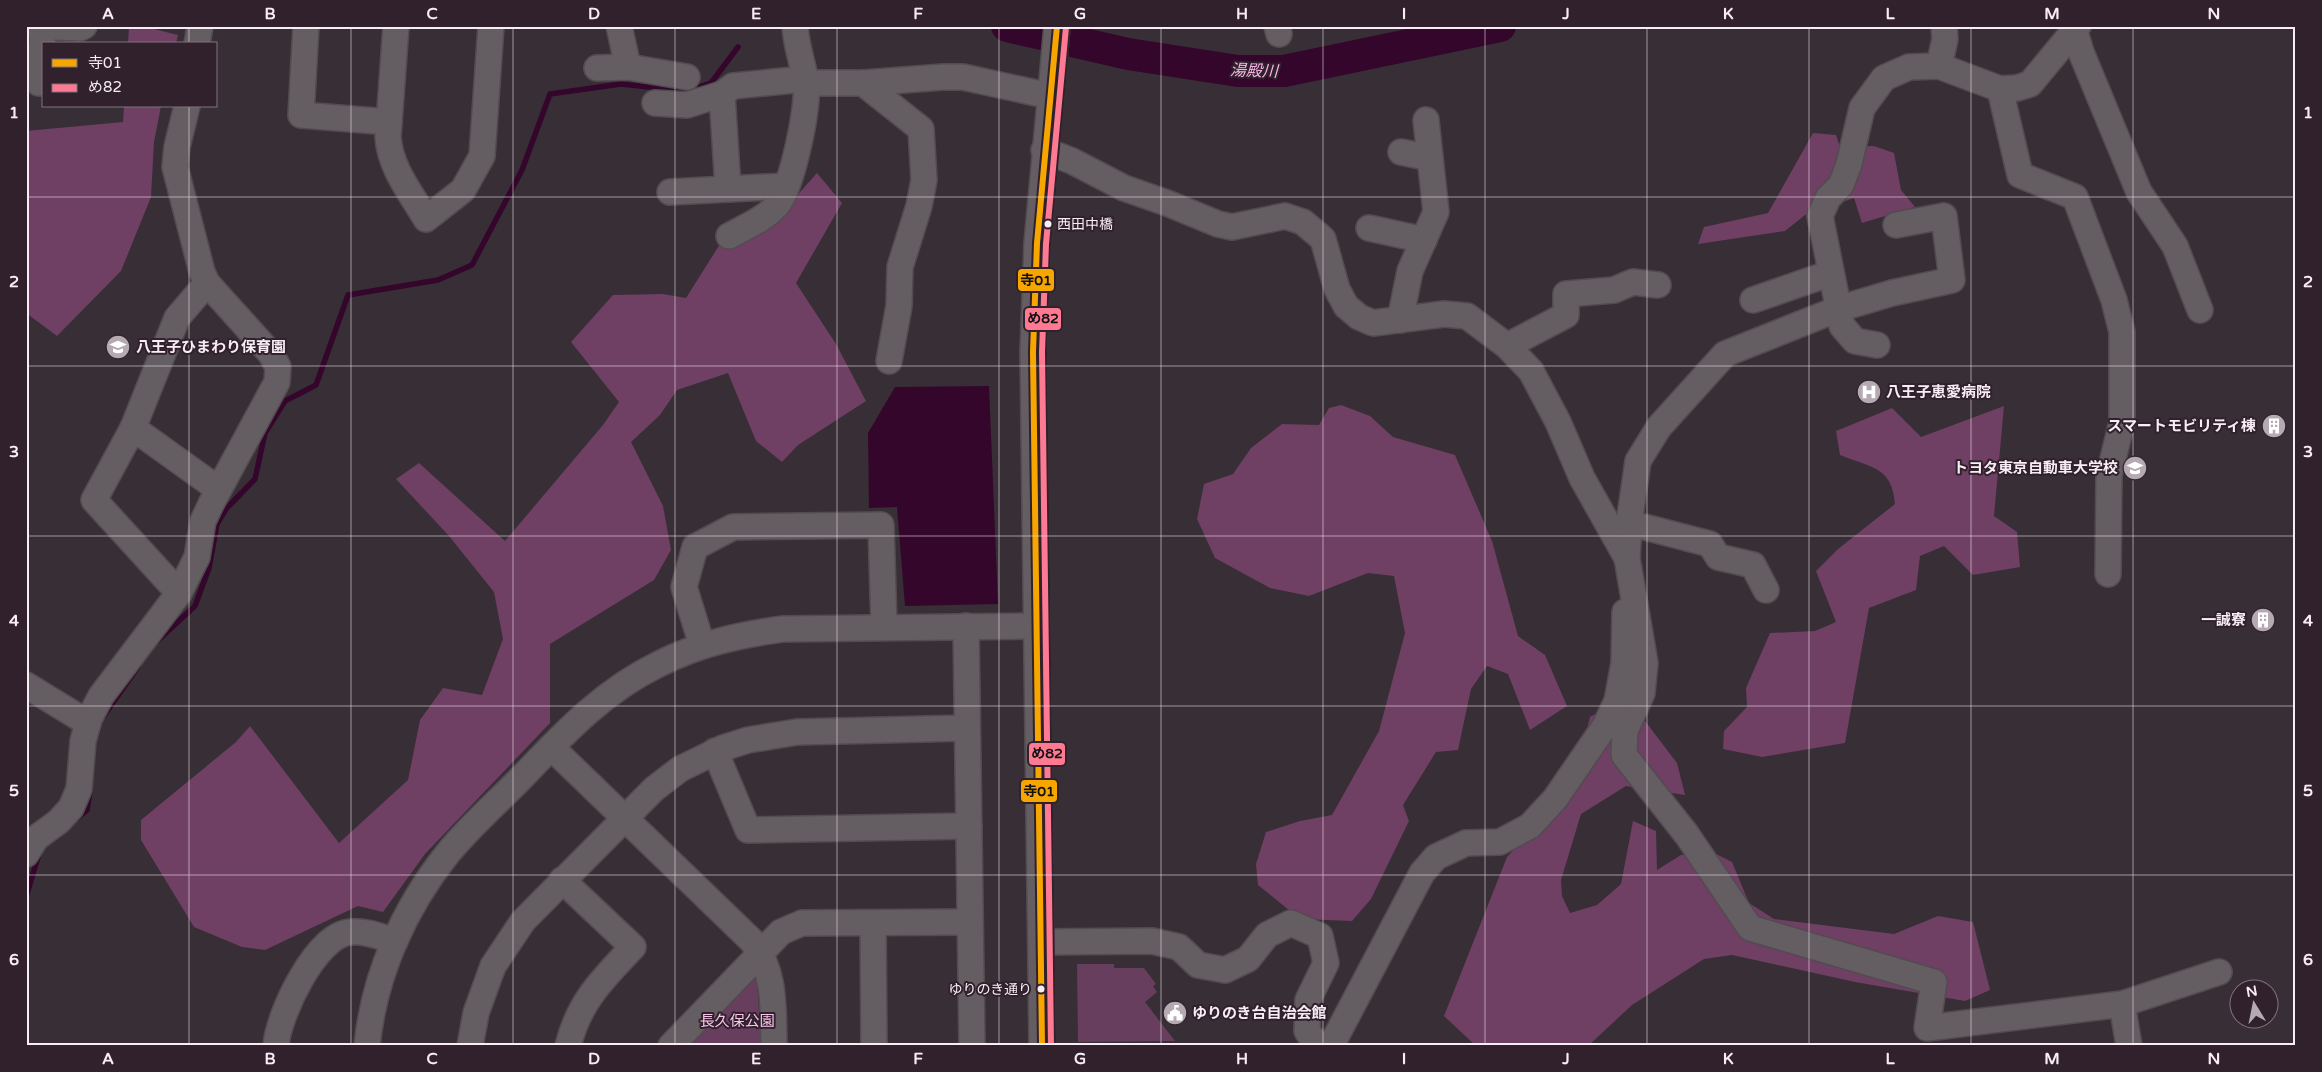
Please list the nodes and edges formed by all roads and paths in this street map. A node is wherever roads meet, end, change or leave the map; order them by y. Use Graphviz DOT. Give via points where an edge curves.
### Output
graph roads {
  1 [pos="33,26"];
  2 [pos="84,26"];
  3 [pos="200,26"];
  4 [pos="306,26"];
  5 [pos="396,26"];
  6 [pos="492,26"];
  7 [pos="619,26"];
  8 [pos="795,26"];
  9 [pos="1056,26"];
  10 [pos="1944,26"];
  11 [pos="43,27"];
  12 [pos="2076,28"];
  13 [pos="197,42"];
  14 [pos="628,66"];
  15 [pos="1939,66"];
  16 [pos="597,68"];
  17 [pos="687,77"];
  18 [pos="805,81"];
  19 [pos="36,83"];
  20 [pos="863,83"];
  21 [pos="2000,89"];
  22 [pos="722,94"];
  23 [pos="1050,96"];
  24 [pos="654,103"];
  25 [pos="187,108"];
  26 [pos="1426,120"];
  27 [pos="389,122"];
  28 [pos="1044,150"];
  29 [pos="1401,152"];
  30 [pos="1430,158"];
  31 [pos="786,186"];
  32 [pos="728,188"];
  33 [pos="670,192"];
  34 [pos="1896,225"];
  35 [pos="1369,228"];
  36 [pos="729,236"];
  37 [pos="1424,240"];
  38 [pos="1831,273"];
  39 [pos="207,283"];
  40 [pos="1658,285"];
  41 [pos="1752,300"];
  42 [pos="1838,309"];
  43 [pos="2200,310"];
  44 [pos="1400,320"];
  45 [pos="1877,345"];
  46 [pos="1507,346"];
  47 [pos="889,361"];
  48 [pos="133,428"];
  49 [pos="218,489"];
  50 [pos="1629,523"];
  51 [pos="1627,558"];
  52 [pos="2108,574"];
  53 [pos="1767,590"];
  54 [pos="178,593"];
  55 [pos="966,626"];
  56 [pos="1036,626"];
  57 [pos="884,628"];
  58 [pos="702,645"];
  59 [pos="26,685"];
  60 [pos="88,723"];
  61 [pos="967,728"];
  62 [pos="551,747"];
  63 [pos="715,751"];
  64 [pos="624,818"];
  65 [pos="969,826"];
  66 [pos="28,847"];
  67 [pos="562,880"];
  68 [pos="970,922"];
  69 [pos="873,923"];
  70 [pos="395,941"];
  71 [pos="1040,942"];
  72 [pos="761,953"];
  73 [pos="2219,972"];
  74 [pos="2123,1008"];
  75 [pos="276,1046"];
  76 [pos="368,1046"];
  77 [pos="470,1046"];
  78 [pos="568,1046"];
  79 [pos="671,1046"];
  80 [pos="774,1046"];
  81 [pos="874,1046"];
  82 [pos="972,1046"];
  83 [pos="1042,1046"];
  84 [pos="1318,1046"];
  85 [pos="1331,1046"];
  86 [pos="2129,1046"];
  1 -- 11 [label="street"];
  2 -- 11 [label="street"];
  3 -- 13 [label="street"];
  4 -- 27 [label="street" via="301,115"];
  5 -- 27 [label="street"];
  6 -- 27 [label="street" via="482,156 463,190 426,219 389,152"];
  7 -- 14 [label="street"];
  8 -- 18 [label="street"];
  9 -- 23 [label="street"];
  10 -- 15 [label="street" via="1945,39"];
  11 -- 19 [label="street"];
  12 -- 21 [label="street" via="2030,84"];
  12 -- 43 [label="street" via="2081,52 2139,192 2175,246"];
  14 -- 16 [label="street"];
  14 -- 17 [label="street"];
  15 -- 21 [label="street"];
  15 -- 38 [label="street" via="1908,67 1884,78 1862,108 1849,164 1820,216"];
  18 -- 20 [label="street"];
  18 -- 22 [label="street" via="733,86"];
  18 -- 31 [label="street" via="800,140"];
  20 -- 23 [label="street" via="963,77"];
  20 -- 47 [label="street" via="921,129 924,180 900,268 899,306"];
  21 -- 52 [label="street" via="2020,175 2076,197 2114,300 2122,332 2122,422 2109,476"];
  22 -- 24 [label="street" via="687,105"];
  22 -- 32 [label="street"];
  23 -- 28 [label="street"];
  25 -- 39 [label="street" via="175,167 198,260"];
  26 -- 30 [label="street"];
  28 -- 44 [label="street" via="1124,188 1218,224 1232,227 1285,216 1303,222 1323,239 1337,289 1346,306 1359,317 1374,323"];
  28 -- 56 [label="street" via="1033,352"];
  29 -- 30 [label="street"];
  30 -- 37 [label="street" via="1436,212"];
  31 -- 32 [label="street"];
  31 -- 36 [label="street" via="779,203 769,213"];
  32 -- 33 [label="street"];
  34 -- 42 [label="street" via="1944,216 1952,280"];
  35 -- 37 [label="street"];
  37 -- 44 [label="street" via="1410,271"];
  38 -- 41 [label="street"];
  38 -- 42 [label="street"];
  39 -- 48 [label="street" via="177,318"];
  39 -- 49 [label="street" via="266,346 276,362 278,373 275,389"];
  40 -- 46 [label="street" via="1633,282 1614,290 1566,294 1566,315"];
  42 -- 45 [label="street" via="1842,326 1856,341"];
  42 -- 50 [label="street" via="1725,354 1659,427 1638,462"];
  44 -- 46 [label="street" via="1444,314 1467,316"];
  46 -- 51 [label="street" via="1531,371 1582,478"];
  48 -- 49 [label="street"];
  48 -- 54 [label="street" via="94,500"];
  49 -- 54 [label="street" via="203,521 197,557"];
  50 -- 51 [label="street"];
  50 -- 53 [label="street" via="1710,544 1718,557 1753,565"];
  51 -- 74 [label="street" via="1645,663 1642,693 1624,731 1624,755 1687,835 1750,928 1934,982 1927,1028"];
  51 -- 85 [label="street" via="1624,663 1618,701 1605,726 1555,799 1530,826 1500,842 1466,843 1436,857 1422,872"];
  54 -- 60 [label="street" via="101,696"];
  55 -- 56 [label="street"];
  55 -- 57 [label="street"];
  55 -- 61 [label="street"];
  56 -- 71 [label="street"];
  57 -- 58 [label="street" via="782,629"];
  57 -- 58 [label="street" via="881,525 734,527 695,547 684,587"];
  58 -- 62 [label="street" via="657,664 619,686 584,714"];
  59 -- 60 [label="street"];
  60 -- 66 [label="street" via="83,741 79,789 72,808"];
  61 -- 63 [label="street" via="804,731 748,740"];
  61 -- 65 [label="street"];
  62 -- 64 [label="street"];
  62 -- 70 [label="street" via="450,851 415,898"];
  63 -- 64 [label="street" via="680,769"];
  63 -- 65 [label="street" via="748,830"];
  64 -- 67 [label="street"];
  64 -- 72 [label="street"];
  65 -- 68 [label="street"];
  67 -- 77 [label="street" via="524,921 493,966 476,1013"];
  67 -- 78 [label="street" via="633,947 585,1000"];
  68 -- 69 [label="street"];
  68 -- 82 [label="street"];
  69 -- 72 [label="street" via="802,923 781,932"];
  69 -- 81 [label="street"];
  70 -- 75 [label="street" via="350,931 330,940 291,996 279,1024"];
  70 -- 76 [label="street" via="373,1006"];
  71 -- 83 [label="street"];
  71 -- 84 [label="street" via="1152,941 1179,947 1198,965 1225,970 1248,959 1267,935 1291,923 1320,936 1326,963 1308,1000 1307,1031"];
  72 -- 79 [label="street"];
  72 -- 80 [label="street" via="770,974"];
  73 -- 74 [label="street"];
  74 -- 86 [label="street"];
}
